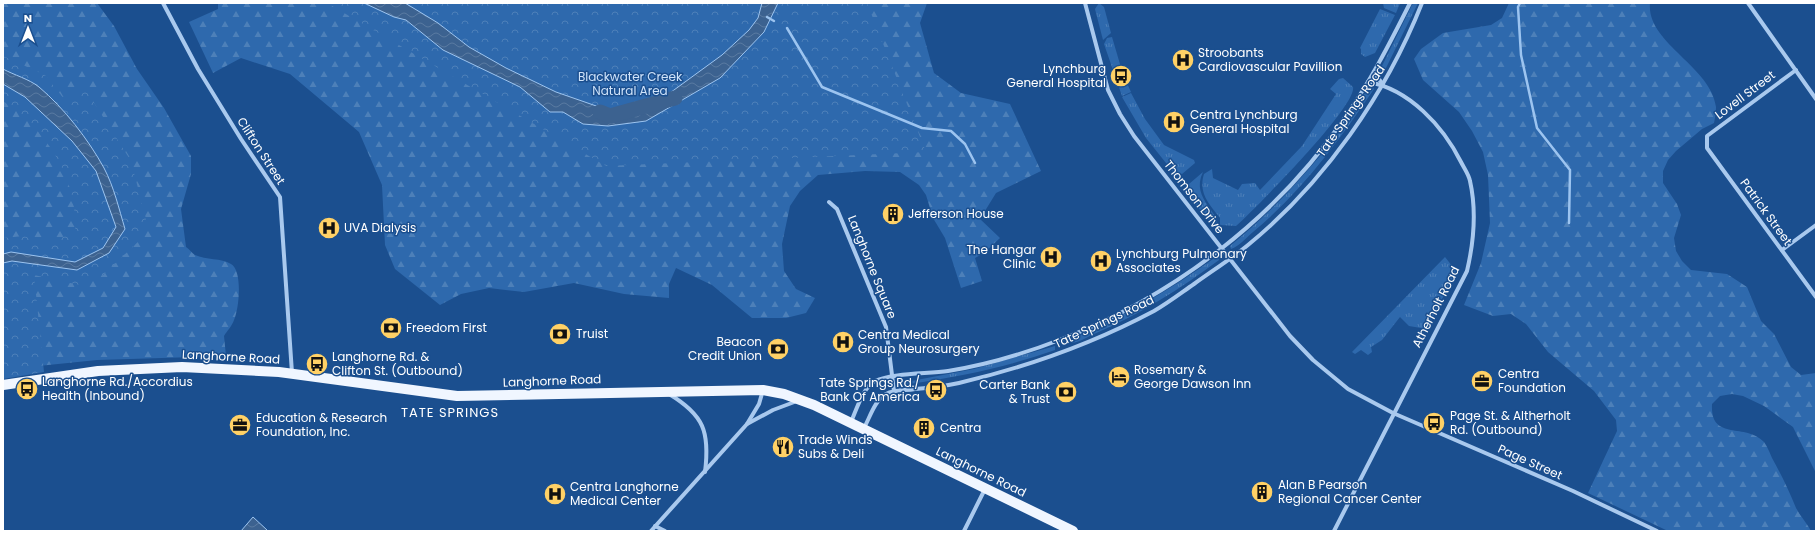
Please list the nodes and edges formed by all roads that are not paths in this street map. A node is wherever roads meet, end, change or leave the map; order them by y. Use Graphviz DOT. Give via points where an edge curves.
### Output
graph roads {
  1 [pos="163,3"];
  2 [pos="1085,3"];
  3 [pos="1410,3"];
  4 [pos="1422,3"];
  5 [pos="1748,3"];
  6 [pos="1796,70"];
  7 [pos="1374,72"];
  8 [pos="1368,82"];
  9 [pos="1383,85"];
  10 [pos="1816,98"];
  11 [pos="1707,136"];
  12 [pos="829,202"];
  13 [pos="1816,225"];
  14 [pos="1221,249"];
  15 [pos="1782,250"];
  16 [pos="1230,260"];
  17 [pos="1816,296"];
  18 [pos="292,374"];
  19 [pos="892,377"];
  20 [pos="3,385"];
  21 [pos="763,390"];
  22 [pos="894,390"];
  23 [pos="664,391"];
  24 [pos="802,400"];
  25 [pos="1394,413"];
  26 [pos="851,422"];
  27 [pos="747,424"];
  28 [pos="864,429"];
  29 [pos="705,472"];
  30 [pos="985,489"];
  31 [pos="655,526"];
  32 [pos="651,531"];
  33 [pos="665,531"];
  34 [pos="964,531"];
  35 [pos="1073,531"];
  36 [pos="1334,531"];
  37 [pos="1657,531"];
  1 -- 18 [label="street, Clifton Street" via="202,76 280,197"];
  2 -- 14 [label="street, Thomson Drive" via="1108,90 1120,114 1138,143"];
  3 -- 7 [label="street, Tate Springs Road"];
  4 -- 9 [label="street, Tate Springs Road"];
  5 -- 6 [label="street"];
  6 -- 10 [label="street"];
  6 -- 11 [label="street, Lovell Street"];
  7 -- 8 [label="street, Tate Springs Road"];
  7 -- 9 [label="street, Atherholt Road"];
  8 -- 9 [label="street, Atherholt Road"];
  8 -- 14 [label="street, Tate Springs Road" via="1320,152 1286,190"];
  9 -- 16 [label="street, Tate Springs Road" via="1308,187"];
  9 -- 25 [label="street, Atherholt Road" via="1408,99 1434,122 1454,147 1470,180 1475,216 1473,247 1467,271"];
  11 -- 15 [label="street, Patrick Street" via="1707,148"];
  12 -- 19 [label="street, Langhorne Square" via="837,209 886,327"];
  13 -- 15 [label="street"];
  14 -- 16 [label="street, Thomson Drive"];
  14 -- 19 [label="street, Tate Springs Road" via="1158,293 1062,339 1007,357 949,371"];
  15 -- 17 [label="street, Patrick Street"];
  16 -- 22 [label="street, Tate Springs Road" via="1155,310 1067,352 1020,368 956,383"];
  16 -- 25 [label="street, Thomson Drive" via="1269,312 1313,360 1348,389"];
  18 -- 20 [label="main road, Langhorne Road" via="220,368 143,368 93,372"];
  18 -- 23 [label="main road, Langhorne Road" via="457,396"];
  19 -- 22 [label="street, Langhorne Square"];
  19 -- 26 [label="street, Tate Springs Road" via="873,382 862,396"];
  21 -- 23 [label="main road, Langhorne Road"];
  21 -- 24 [label="main road, Langhorne Road"];
  21 -- 27 [label="street" via="759,404"];
  22 -- 28 [label="street" via="883,396"];
  23 -- 29 [label="street" via="686,404 699,420 708,451"];
  24 -- 26 [label="main road, Langhorne Road"];
  24 -- 27 [label="street" via="772,410"];
  25 -- 36 [label="street, Atherholt Road"];
  25 -- 37 [label="street, Page Street" via="1560,485"];
  26 -- 28 [label="main road, Langhorne Road"];
  27 -- 29 [label="street"];
  28 -- 30 [label="main road, Langhorne Road"];
  29 -- 31 [label="street"];
  30 -- 34 [label="street"];
  30 -- 35 [label="main road, Langhorne Road"];
  31 -- 32 [label="street"];
  31 -- 33 [label="street"];
}
